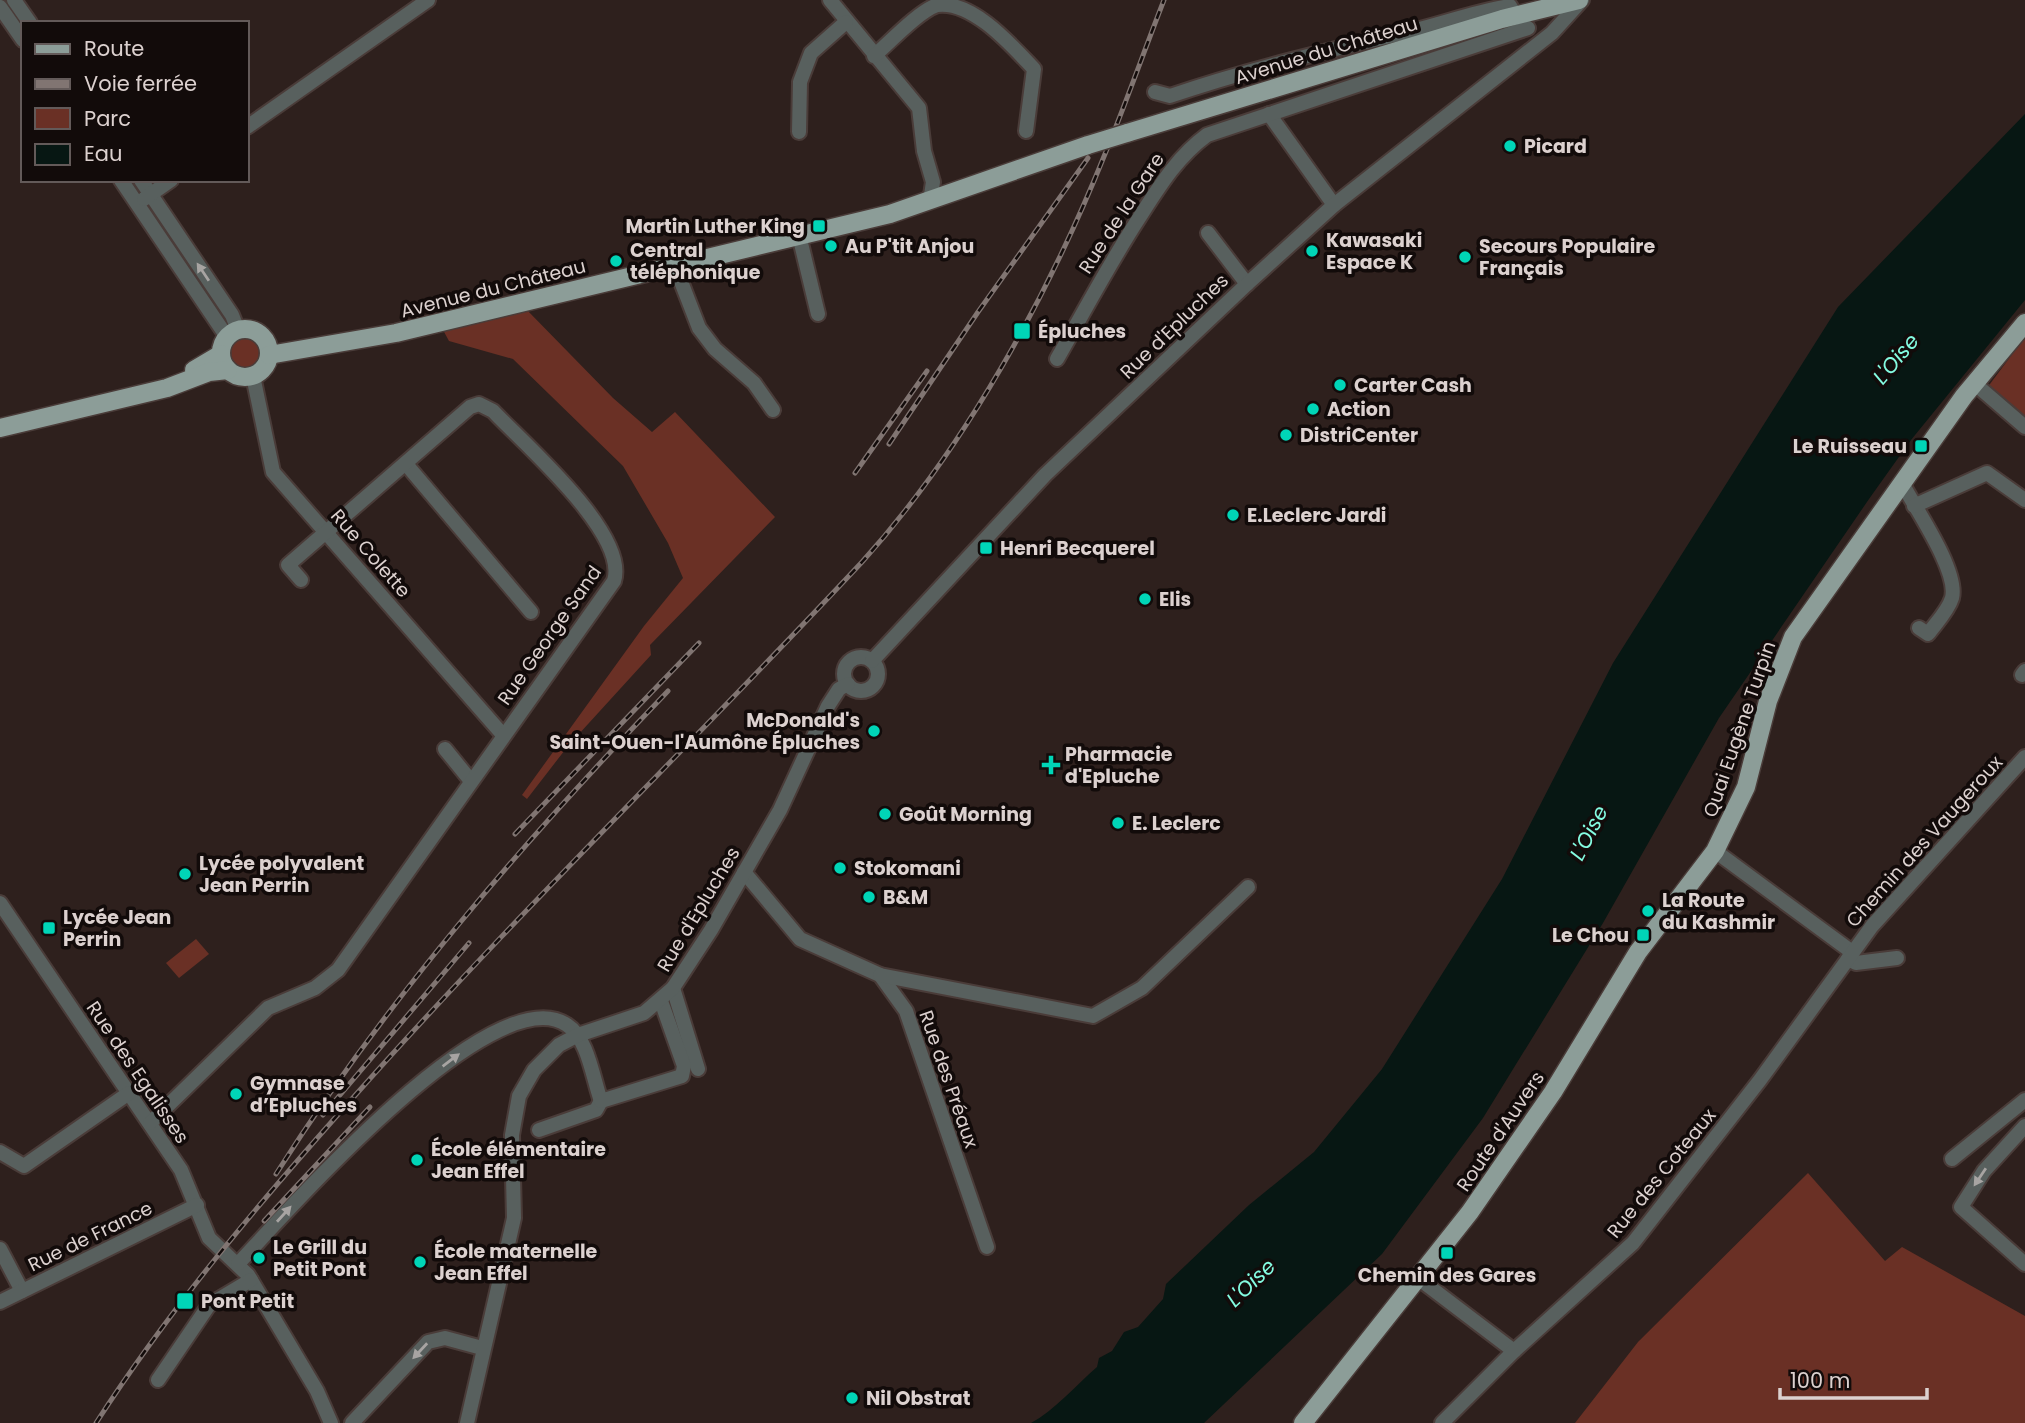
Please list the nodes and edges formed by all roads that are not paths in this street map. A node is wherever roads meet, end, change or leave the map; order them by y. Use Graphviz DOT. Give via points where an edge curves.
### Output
graph roads {
  1 [pos="14,0"];
  2 [pos="428,0"];
  3 [pos="830,0"];
  4 [pos="1581,0"];
  5 [pos="0,8"];
  6 [pos="1546,9"];
  7 [pos="1522,20"];
  8 [pos="29,21"];
  9 [pos="846,22"];
  10 [pos="21,37"];
  11 [pos="1543,39"];
  12 [pos="1530,48"];
  13 [pos="874,55"];
  14 [pos="1155,92"];
  15 [pos="1269,114"];
  16 [pos="248,126"];
  17 [pos="1026,131"];
  18 [pos="799,132"];
  19 [pos="122,182"];
  20 [pos="142,182"];
  21 [pos="168,182"];
  22 [pos="933,182"];
  23 [pos="151,194"];
  24 [pos="951,195"];
  25 [pos="925,203"];
  26 [pos="138,204"];
  27 [pos="1334,205"];
  28 [pos="1208,233"];
  29 [pos="799,235"];
  30 [pos="675,265"];
  31 [pos="1247,284"];
  32 [pos="818,314"];
  33 [pos="2025,323"];
  34 [pos="229,348"];
  35 [pos="269,355"];
  36 [pos="1057,359"];
  37 [pos="253,376"];
  38 [pos="1974,383"];
  39 [pos="774,410"];
  40 [pos="0,415"];
  41 [pos="2025,427"];
  42 [pos="0,428"];
  43 [pos="406,464"];
  44 [pos="1902,483"];
  45 [pos="2025,500"];
  46 [pos="1914,506"];
  47 [pos="327,532"];
  48 [pos="302,580"];
  49 [pos="531,612"];
  50 [pos="1919,628"];
  51 [pos="872,661"];
  52 [pos="848,684"];
  53 [pos="503,735"];
  54 [pos="445,749"];
  55 [pos="2025,757"];
  56 [pos="471,781"];
  57 [pos="1714,851"];
  58 [pos="744,872"];
  59 [pos="1248,887"];
  60 [pos="0,903"];
  61 [pos="1850,955"];
  62 [pos="1897,958"];
  63 [pos="880,975"];
  64 [pos="673,988"];
  65 [pos="661,1001"];
  66 [pos="578,1035"];
  67 [pos="698,1069"];
  68 [pos="129,1093"];
  69 [pos="2025,1100"];
  70 [pos="601,1101"];
  71 [pos="150,1123"];
  72 [pos="539,1130"];
  73 [pos="2023,1131"];
  74 [pos="0,1152"];
  75 [pos="1952,1159"];
  76 [pos="197,1205"];
  77 [pos="987,1247"];
  78 [pos="0,1249"];
  79 [pos="238,1264"];
  80 [pos="2025,1264"];
  81 [pos="1418,1278"];
  82 [pos="251,1280"];
  83 [pos="22,1291"];
  84 [pos="0,1302"];
  85 [pos="482,1348"];
  86 [pos="1514,1350"];
  87 [pos="159,1380"];
  88 [pos="331,1423"];
  89 [pos="352,1423"];
  90 [pos="467,1423"];
  91 [pos="1303,1423"];
  92 [pos="1442,1423"];
  1 -- 8 [label="street"];
  2 -- 16 [label="street"];
  3 -- 9 [label="street"];
  4 -- 6 [label="main road, Avenue du Château"];
  4 -- 11 [label="street, Rue d'Epluches"];
  5 -- 10 [label="street"];
  6 -- 7 [label="main road, Avenue du Château"];
  6 -- 11 [label="street" via="1549,19"];
  7 -- 12 [label="street"];
  7 -- 14 [label="street" via="1510,6 1487,9 1324,50 1170,96"];
  7 -- 15 [label="street, Rue de la Gare"];
  7 -- 24 [label="main road, Avenue du Château, bridge" via="1127,133"];
  9 -- 13 [label="street"];
  9 -- 18 [label="street" via="811,53 800,82"];
  11 -- 12 [label="street, Rue d'Epluches"];
  12 -- 27 [label="street, Rue d'Epluches"];
  13 -- 17 [label="street" via="933,6 945,2 971,7 1034,69"];
  13 -- 22 [label="street" via="919,108"];
  15 -- 27 [label="street"];
  15 -- 36 [label="street, Rue de la Gare" via="1207,135 1189,148 1166,175 1097,283"];
  19 -- 26 [label="street"];
  20 -- 23 [label="street"];
  21 -- 23 [label="street"];
  22 -- 24 [label="street"];
  22 -- 25 [label="street"];
  23 -- 26 [label="street"];
  34 -- 23 [label="street, one-way" via="232,315"];
  24 -- 25 [label="main road, Avenue du Château"];
  25 -- 29 [label="main road, Avenue du Château"];
  26 -- 34 [label="street"];
  27 -- 31 [label="street, Rue d'Epluches"];
  28 -- 31 [label="street"];
  29 -- 30 [label="main road, Avenue du Château"];
  29 -- 32 [label="street"];
  30 -- 35 [label="main road, Avenue du Château" via="396,333"];
  30 -- 39 [label="street" via="699,328"];
  31 -- 51 [label="street, Rue d'Epluches" via="1045,475"];
  33 -- 38 [label="main road, Quai Eugène Turpin"];
  34 -- 35 [label="main road" via="257,332 268,345"];
  34 -- 37 [label="main road" via="243,377"];
  34 -- 40 [label="main road" via="184,373"];
  34 -- 42 [label="main road" via="209,372 167,388"];
  35 -- 37 [label="main road"];
  37 -- 47 [label="street, Rue Colette" via="273,472"];
  38 -- 41 [label="street"];
  38 -- 44 [label="main road, Quai Eugène Turpin"];
  43 -- 47 [label="street, Rue George Sand"];
  43 -- 49 [label="street"];
  43 -- 53 [label="street, Rue George Sand" via="479,404 493,411 589,511 616,558 614,581"];
  44 -- 46 [label="street"];
  44 -- 57 [label="main road, Quai Eugène Turpin" via="1793,637 1771,691 1746,787"];
  45 -- 46 [label="street" via="1987,473"];
  46 -- 50 [label="street" via="1947,565 1953,586 1948,607 1928,634"];
  47 -- 48 [label="street, Rue George Sand" via="288,565"];
  47 -- 53 [label="street, Rue Colette"];
  51 -- 52 [label="street" via="862,657 851,660 845,669"];
  51 -- 52 [label="street" via="877,671 872,686 857,690"];
  52 -- 58 [label="street, Rue d'Epluches" via="839,689 823,715"];
  53 -- 56 [label="street, Rue George Sand"];
  54 -- 56 [label="street"];
  55 -- 61 [label="street, Chemin des Vaugeroux"];
  56 -- 71 [label="street, Rue George Sand" via="338,970 315,988 268,1008"];
  57 -- 61 [label="street"];
  57 -- 81 [label="main road, Route d'Auvers" via="1649,935 1502,1167"];
  58 -- 63 [label="street" via="800,939"];
  58 -- 64 [label="street, Rue d'Epluches"];
  59 -- 63 [label="street" via="1142,988 1093,1016"];
  60 -- 68 [label="street, Rue des Egalisses"];
  61 -- 62 [label="street" via="1856,963"];
  61 -- 86 [label="street, Rue des Coteaux" via="1633,1243"];
  63 -- 77 [label="street, Rue des Préaux" via="912,1024"];
  64 -- 65 [label="street, Rue d'Epluches"];
  64 -- 67 [label="street"];
  65 -- 66 [label="street, Rue d'Epluches" via="644,1013"];
  65 -- 70 [label="street" via="684,1066 682,1076"];
  66 -- 70 [label="street"];
  79 -- 66 [label="street, one-way" via="337,1156 487,1035 547,1017 568,1025"];
  66 -- 85 [label="street, Rue d'Epluches" via="547,1056 519,1096 513,1135 514,1218"];
  68 -- 71 [label="street, Rue des Egalisses"];
  68 -- 74 [label="street" via="24,1166"];
  69 -- 75 [label="street"];
  70 -- 72 [label="street" via="596,1110"];
  71 -- 76 [label="street, Rue des Egalisses" via="186,1177"];
  73 -- 80 [label="street, one-way" via="1984,1171 1961,1207"];
  76 -- 79 [label="street, Rue des Egalisses" via="209,1238"];
  76 -- 83 [label="street, Rue de France"];
  78 -- 83 [label="street"];
  79 -- 82 [label="street, Rue des Egalisses"];
  81 -- 86 [label="street"];
  81 -- 91 [label="main road, Route d'Auvers"];
  82 -- 87 [label="street" via="209,1305"];
  82 -- 88 [label="street, Rue des Egalisses"];
  83 -- 84 [label="street, Rue de France"];
  85 -- 89 [label="street, one-way" via="444,1338 428,1342"];
  85 -- 90 [label="street, Rue d'Epluches"];
  86 -- 92 [label="street, Rue des Coteaux"];
}
